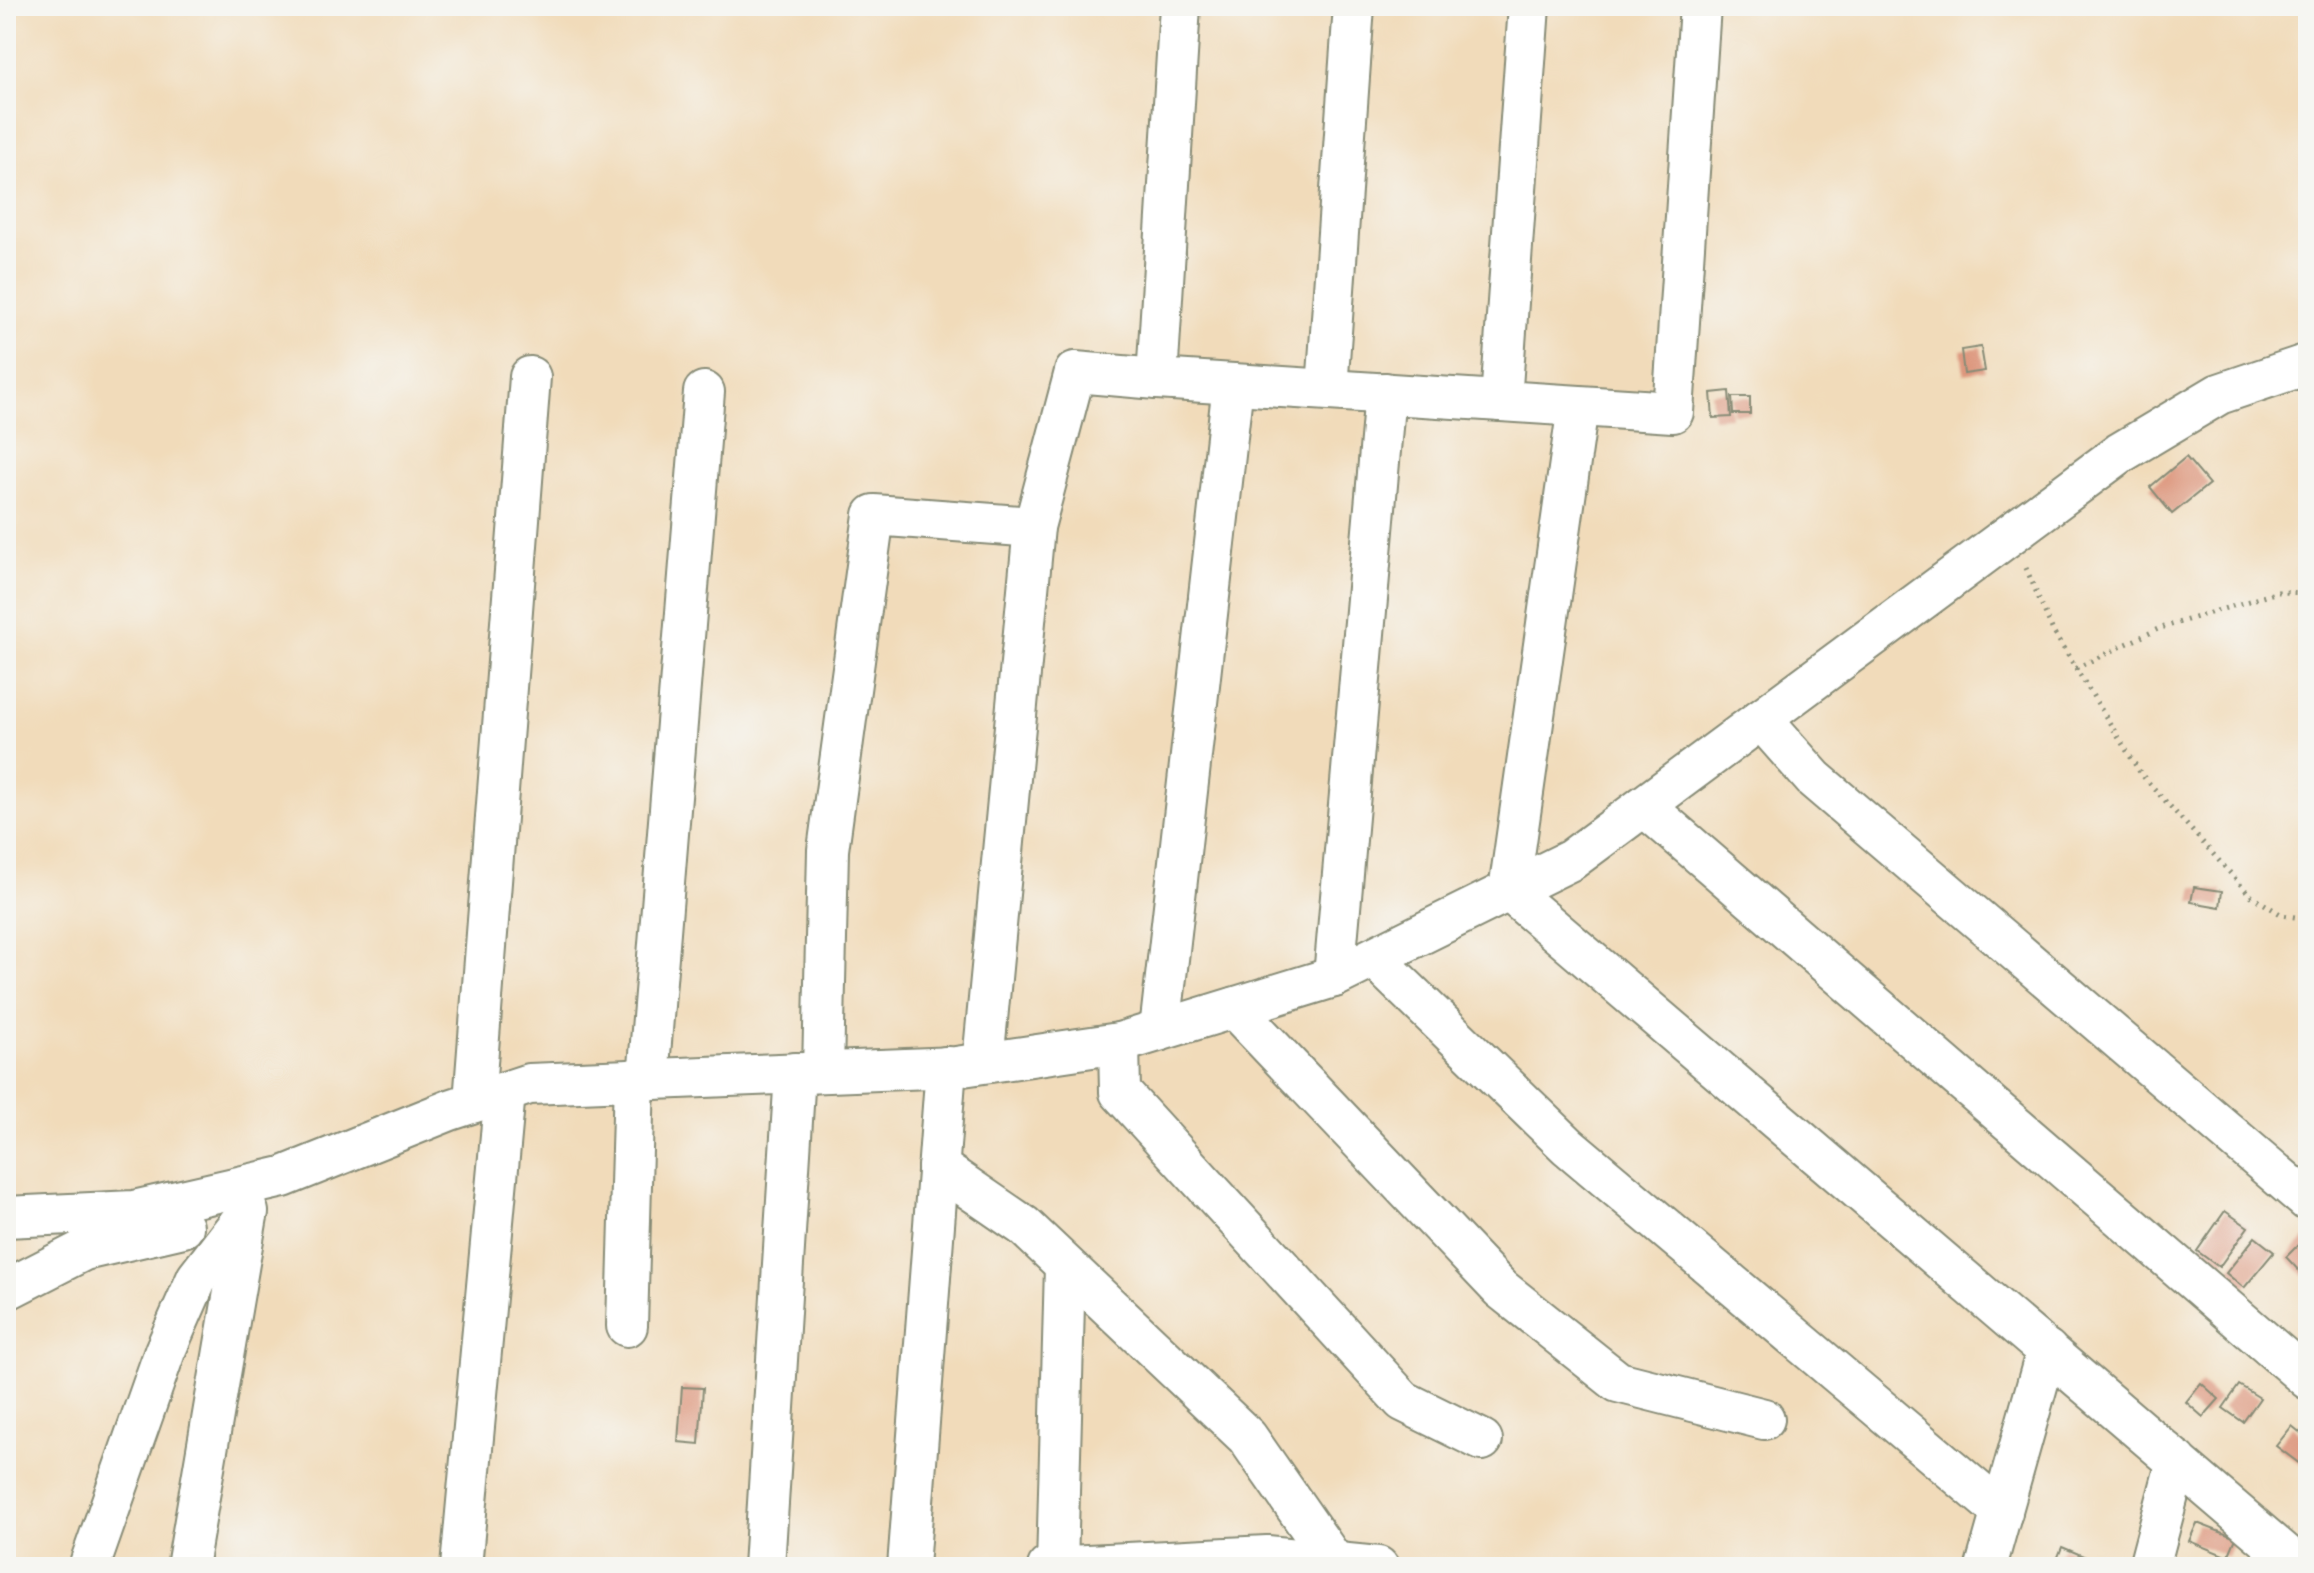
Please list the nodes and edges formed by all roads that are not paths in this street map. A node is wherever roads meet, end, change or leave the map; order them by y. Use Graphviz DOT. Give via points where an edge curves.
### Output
graph roads {
  1 [pos="1180,6"];
  2 [pos="1354,6"];
  3 [pos="1529,6"];
  4 [pos="1700,6"];
  5 [pos="2308,364"];
  6 [pos="530,377"];
  7 [pos="1157,379"];
  8 [pos="1233,384"];
  9 [pos="1327,389"];
  10 [pos="704,392"];
  11 [pos="1385,393"];
  12 [pos="1501,401"];
  13 [pos="1578,406"];
  14 [pos="1034,527"];
  15 [pos="1761,719"];
  16 [pos="1644,806"];
  17 [pos="1509,891"];
  18 [pos="1374,958"];
  19 [pos="1334,977"];
  20 [pos="1234,1008"];
  21 [pos="1160,1030"];
  22 [pos="1119,1043"];
  23 [pos="964,1064"];
  24 [pos="809,1072"];
  25 [pos="641,1079"];
  26 [pos="489,1097"];
  27 [pos="429,1119"];
  28 [pos="938,1167"];
  29 [pos="2308,1201"];
  30 [pos="248,1212"];
  31 [pos="6,1217"];
  32 [pos="1065,1266"];
  33 [pos="6,1290"];
  34 [pos="627,1326"];
  35 [pos="2047,1350"];
  36 [pos="2308,1379"];
  37 [pos="1764,1419"];
  38 [pos="1482,1440"];
  39 [pos="2177,1461"];
  40 [pos="2002,1512"];
  41 [pos="1334,1562"];
  42 [pos="1224,1563"];
  43 [pos="89,1567"];
  44 [pos="187,1567"];
  45 [pos="461,1567"];
  46 [pos="764,1567"];
  47 [pos="908,1567"];
  48 [pos="1048,1567"];
  49 [pos="1057,1567"];
  50 [pos="1378,1567"];
  51 [pos="1986,1567"];
  52 [pos="2149,1567"];
  53 [pos="2300,1567"];
  1 -- 7 [label="street"];
  2 -- 9 [label="street"];
  3 -- 12 [label="street"];
  4 -- 13 [label="street" via="1673,412"];
  5 -- 15 [label="street" via="2219,394 2120,453"];
  6 -- 26 [label="street"];
  7 -- 8 [label="street"];
  7 -- 14 [label="street" via="1075,372"];
  8 -- 9 [label="street"];
  8 -- 21 [label="street"];
  9 -- 11 [label="street"];
  10 -- 25 [label="street"];
  11 -- 12 [label="street"];
  11 -- 19 [label="street"];
  12 -- 13 [label="street"];
  13 -- 17 [label="street"];
  14 -- 23 [label="street"];
  14 -- 24 [label="street" via="874,515 828,850"];
  15 -- 16 [label="street"];
  15 -- 29 [label="street" via="1814,779"];
  16 -- 17 [label="street" via="1571,860"];
  16 -- 36 [label="street"];
  17 -- 18 [label="street"];
  17 -- 35 [label="street"];
  18 -- 19 [label="street"];
  18 -- 40 [label="street" via="1568,1146"];
  19 -- 20 [label="street"];
  20 -- 21 [label="street"];
  20 -- 37 [label="street" via="1501,1289 1618,1382"];
  21 -- 22 [label="street"];
  22 -- 23 [label="street"];
  22 -- 38 [label="street" via="1120,1092 1277,1264 1403,1401"];
  23 -- 24 [label="street"];
  23 -- 28 [label="street"];
  24 -- 25 [label="street"];
  24 -- 46 [label="street"];
  25 -- 26 [label="street" via="529,1084"];
  25 -- 34 [label="street"];
  26 -- 27 [label="street"];
  26 -- 45 [label="street"];
  27 -- 30 [label="street" via="313,1192"];
  27 -- 31 [label="street" via="268,1180 134,1211"];
  28 -- 32 [label="street" via="1024,1226"];
  28 -- 47 [label="street"];
  30 -- 33 [label="street" via="84,1250"];
  30 -- 43 [label="street" via="197,1278 165,1351"];
  30 -- 44 [label="street"];
  32 -- 41 [label="street" via="1247,1437"];
  32 -- 49 [label="street"];
  35 -- 39 [label="street"];
  35 -- 40 [label="street"];
  39 -- 52 [label="street"];
  39 -- 53 [label="street"];
  40 -- 51 [label="street"];
  41 -- 42 [label="street" via="1267,1556"];
  41 -- 50 [label="street"];
  42 -- 49 [label="street"];
  48 -- 49 [label="street"];
}
